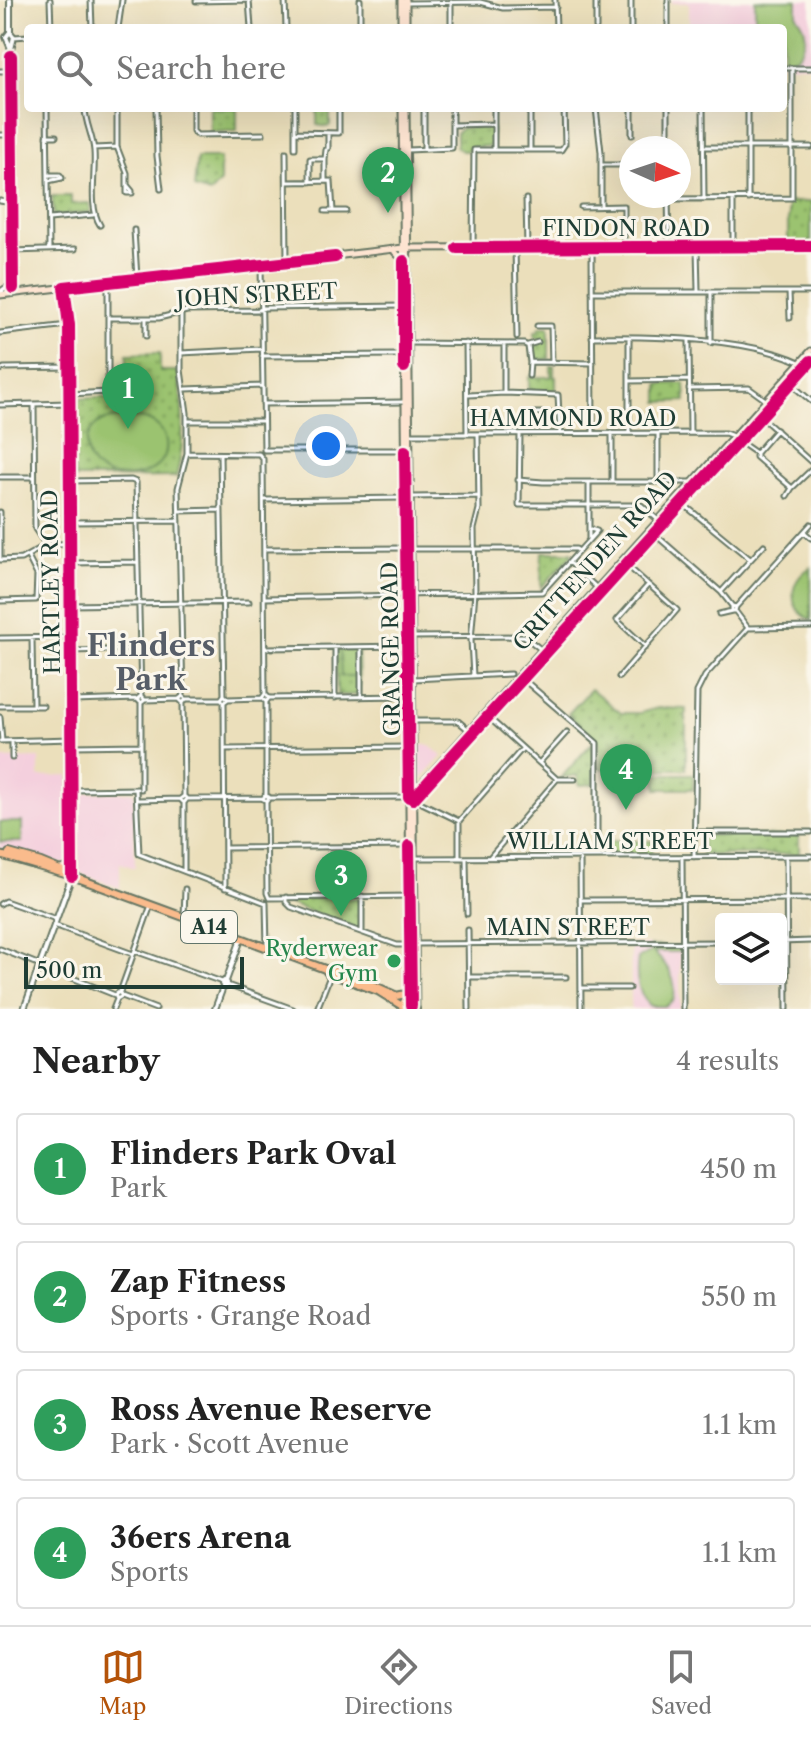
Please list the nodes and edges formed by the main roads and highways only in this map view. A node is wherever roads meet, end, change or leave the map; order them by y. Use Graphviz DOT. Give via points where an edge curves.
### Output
graph roads {
  1 [pos="403,1"];
  2 [pos="404,24"];
  3 [pos="404,112"];
  4 [pos="405,238"];
  5 [pos="811,246"];
  6 [pos="405,249"];
  7 [pos="423,249"];
  8 [pos="394,250"];
  9 [pos="406,260"];
  10 [pos="0,293"];
  11 [pos="811,351"];
  12 [pos="811,361"];
  13 [pos="803,364"];
  14 [pos="471,732"];
  15 [pos="410,747"];
  16 [pos="413,782"];
  17 [pos="420,786"];
  18 [pos="412,796"];
  19 [pos="0,853"];
  20 [pos="412,858"];
  21 [pos="73,860"];
  22 [pos="60,869"];
  23 [pos="72,876"];
  24 [pos="412,945"];
  25 [pos="329,970"];
  26 [pos="411,993"];
  27 [pos="396,996"];
  28 [pos="412,1008"];
  1 -- 2 [label="main road"];
  3 -- 4 [label="main road, GRANGE ROAD"];
  4 -- 6 [label="main road, GRANGE ROAD"];
  4 -- 7 [label="main road"];
  4 -- 8 [label="main road"];
  5 -- 7 [label="main road, FINDON ROAD"];
  6 -- 7 [label="main road, FINDON ROAD"];
  6 -- 8 [label="main road, FINDON ROAD"];
  6 -- 9 [label="main road, GRANGE ROAD"];
  7 -- 9 [label="main road"];
  8 -- 9 [label="main road"];
  8 -- 10 [label="main road, FINDON ROAD"];
  9 -- 15 [label="main road, GRANGE ROAD"];
  11 -- 13 [label="main road, CRITTENDEN ROAD"];
  12 -- 13 [label="main road, CRITTENDEN ROAD"];
  13 -- 14 [label="main road, CRITTENDEN ROAD"];
  14 -- 17 [label="main road, CRITTENDEN ROAD"];
  14 -- 18 [label="main road, CRITTENDEN ROAD"];
  15 -- 16 [label="main road, GRANGE ROAD"];
  15 -- 18 [label="main road, GRANGE ROAD"];
  16 -- 17 [label="main road"];
  16 -- 18 [label="main road, GRANGE ROAD"];
  17 -- 18 [label="main road, CRITTENDEN ROAD"];
  18 -- 20 [label="main road, GRANGE ROAD"];
  19 -- 22 [label="main road, A14"];
  19 -- 23 [label="main road, A14"];
  20 -- 24 [label="main road, GRANGE ROAD"];
  20 -- 24 [label="main road, GRANGE ROAD"];
  21 -- 22 [label="main road"];
  22 -- 23 [label="main road, A14"];
  23 -- 25 [label="main road, A14"];
  24 -- 26 [label="main road, GRANGE ROAD"];
  24 -- 28 [label="main road, GRANGE ROAD"];
  25 -- 27 [label="main road, A14"];
  25 -- 28 [label="main road, A14"];
  26 -- 27 [label="main road"];
  26 -- 28 [label="main road, GRANGE ROAD"];
  27 -- 28 [label="main road, A14"];
}
